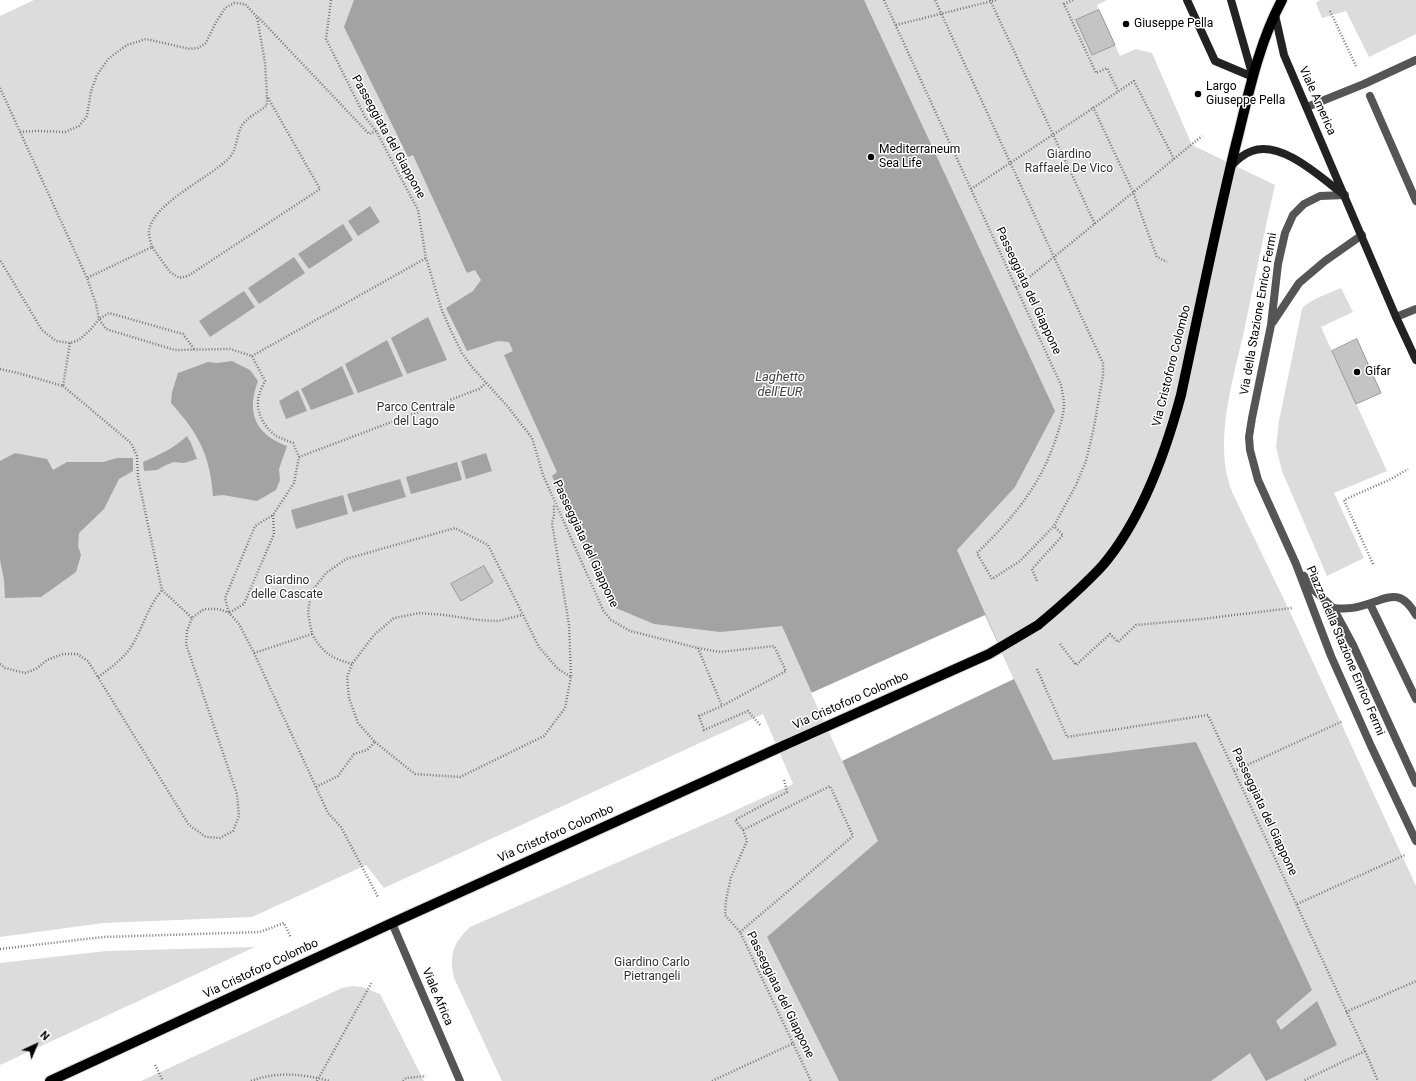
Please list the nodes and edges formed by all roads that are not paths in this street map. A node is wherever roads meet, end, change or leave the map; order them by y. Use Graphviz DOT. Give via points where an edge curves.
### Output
graph roads {
  1 [pos="1187,0"];
  2 [pos="1231,0"];
  3 [pos="1282,0"];
  4 [pos="1274,15"];
  5 [pos="1416,60"];
  6 [pos="1253,77"];
  7 [pos="1370,96"];
  8 [pos="1307,107"];
  9 [pos="1230,168"];
  10 [pos="1345,195"];
  11 [pos="1416,200"];
  12 [pos="1362,235"];
  13 [pos="1416,309"];
  14 [pos="1396,317"];
  15 [pos="1271,324"];
  16 [pos="1416,360"];
  17 [pos="1296,564"];
  18 [pos="1370,604"];
  19 [pos="1333,608"];
  20 [pos="1416,615"];
  21 [pos="1416,700"];
  22 [pos="1416,783"];
  23 [pos="1416,841"];
  24 [pos="392,923"];
  25 [pos="50,1081"];
  26 [pos="460,1081"];
  1 -- 6 [label="street" via="1215,61"];
  2 -- 6 [label="street"];
  3 -- 4 [label="main road, Via Cristoforo Colombo"];
  4 -- 6 [label="main road, Via Cristoforo Colombo"];
  4 -- 8 [label="street, Viale America" via="1284,55"];
  5 -- 8 [label="street"];
  6 -- 9 [label="main road, Via Cristoforo Colombo"];
  7 -- 11 [label="street"];
  8 -- 10 [label="street, Viale America"];
  9 -- 10 [label="street" via="1253,150 1276,150 1302,164"];
  9 -- 24 [label="main road, Via Cristoforo Colombo, bridge" via="1176,416 1149,487 1134,518 1104,564 1070,599 1038,625 989,654"];
  10 -- 12 [label="street, Viale America"];
  10 -- 15 [label="street, Via della Stazione Enrico Fermi" via="1328,194 1314,198 1293,216 1285,233 1280,254"];
  12 -- 14 [label="street, Viale America"];
  12 -- 15 [label="street" via="1299,283"];
  13 -- 14 [label="street"];
  14 -- 16 [label="street, Viale America"];
  15 -- 17 [label="street, Via della Stazione Enrico Fermi" via="1252,418 1250,450 1258,480"];
  17 -- 19 [label="street, Piazza della Stazione Enrico Fermi" via="1314,590"];
  17 -- 23 [label="street, Piazza della Stazione Enrico Fermi" via="1331,656"];
  18 -- 19 [label="street, Piazza della Stazione Enrico Fermi"];
  18 -- 20 [label="street, Piazza della Stazione Enrico Fermi" via="1388,597 1399,598 1407,602"];
  18 -- 21 [label="street"];
  19 -- 22 [label="street" via="1353,645"];
  24 -- 25 [label="main road, Via Cristoforo Colombo"];
  24 -- 26 [label="street, Viale Africa"];
}
